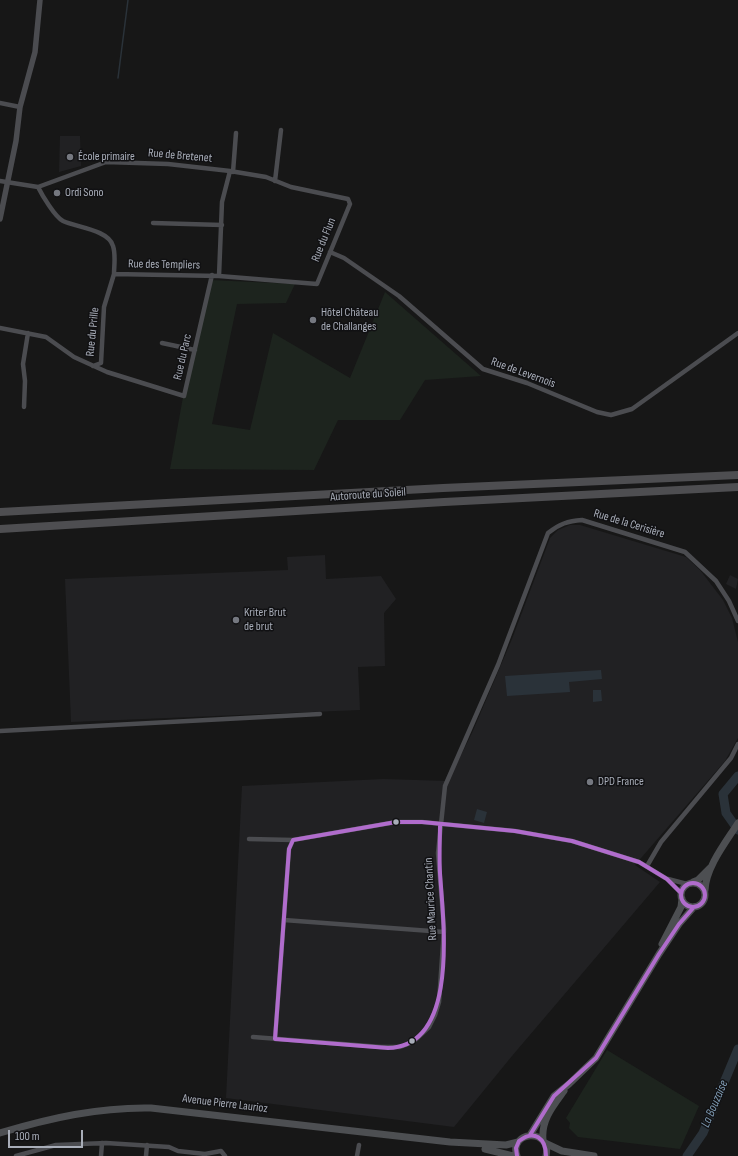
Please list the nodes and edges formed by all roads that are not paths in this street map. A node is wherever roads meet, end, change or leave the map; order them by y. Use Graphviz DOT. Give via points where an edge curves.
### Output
graph roads {
  1 [pos="40,0"];
  2 [pos="0,103"];
  3 [pos="20,106"];
  4 [pos="281,130"];
  5 [pos="236,133"];
  6 [pos="231,171"];
  7 [pos="0,181"];
  8 [pos="275,181"];
  9 [pos="8,182"];
  10 [pos="38,186"];
  11 [pos="350,204"];
  12 [pos="0,220"];
  13 [pos="153,223"];
  14 [pos="222,225"];
  15 [pos="330,252"];
  16 [pos="114,274"];
  17 [pos="212,275"];
  18 [pos="219,276"];
  19 [pos="317,284"];
  20 [pos="0,328"];
  21 [pos="28,333"];
  22 [pos="738,333"];
  23 [pos="162,343"];
  24 [pos="195,350"];
  25 [pos="93,366"];
  26 [pos="24,407"];
  27 [pos="738,475"];
  28 [pos="738,486"];
  29 [pos="0,512"];
  30 [pos="0,529"];
  31 [pos="738,621"];
  32 [pos="320,714"];
  33 [pos="0,731"];
  34 [pos="738,744"];
  35 [pos="738,823"];
  36 [pos="440,824"];
  37 [pos="249,839"];
  38 [pos="293,840"];
  39 [pos="713,865"];
  40 [pos="647,866"];
  41 [pos="667,879"];
  42 [pos="690,883"];
  43 [pos="705,890"];
  44 [pos="681,896"];
  45 [pos="694,907"];
  46 [pos="284,920"];
  47 [pos="444,932"];
  48 [pos="659,954"];
  49 [pos="253,1037"];
  50 [pos="276,1039"];
  51 [pos="569,1084"];
  52 [pos="0,1132"];
  53 [pos="530,1135"];
  54 [pos="450,1142"];
  55 [pos="518,1142"];
  56 [pos="544,1142"];
  57 [pos="102,1143"];
  58 [pos="146,1145"];
  59 [pos="359,1145"];
  60 [pos="193,1154"];
  61 [pos="16,1156"];
  62 [pos="101,1156"];
  63 [pos="146,1156"];
  64 [pos="225,1156"];
  65 [pos="357,1156"];
  66 [pos="513,1156"];
  67 [pos="517,1156"];
  68 [pos="546,1156"];
  69 [pos="594,1156"];
  1 -- 3 [label="street" via="35,52"];
  2 -- 3 [label="street"];
  3 -- 9 [label="street"];
  4 -- 8 [label="street"];
  5 -- 6 [label="street"];
  6 -- 8 [label="street, Rue de Bretenet"];
  6 -- 10 [label="street, Rue de Bretenet" via="168,164 106,162"];
  6 -- 14 [label="street" via="222,202"];
  7 -- 9 [label="street"];
  8 -- 11 [label="street, Rue de Bretenet" via="348,199"];
  9 -- 10 [label="street"];
  9 -- 12 [label="street"];
  10 -- 16 [label="street, Rue des Templiers" via="41,194 62,220 109,239 114,246"];
  11 -- 15 [label="street, Rue du Flun"];
  13 -- 14 [label="street"];
  14 -- 18 [label="street"];
  15 -- 19 [label="street, Rue du Flun"];
  15 -- 22 [label="street, Rue de Levernois" via="344,258 399,296 483,369 611,415 632,409"];
  16 -- 17 [label="street, Rue des Templiers"];
  16 -- 25 [label="street, Rue du Prille" via="104,307 101,363"];
  17 -- 18 [label="street, Rue des Templiers"];
  17 -- 24 [label="street, Rue du Parc"];
  18 -- 19 [label="street, Rue des Templiers"];
  20 -- 21 [label="street"];
  21 -- 25 [label="street" via="46,336 74,357"];
  21 -- 26 [label="street" via="23,364"];
  23 -- 24 [label="street"];
  24 -- 25 [label="street, Rue du Parc" via="184,396"];
  27 -- 29 [label="highway, Autoroute du Soleil"];
  28 -- 30 [label="highway, Autoroute du Soleil"];
  31 -- 36 [label="street, Rue de la Cerisière" via="730,601 716,581 685,552 582,520 569,521 556,527 548,533 498,665 449,773"];
  32 -- 33 [label="street"];
  34 -- 40 [label="street" via="731,758 661,842"];
  35 -- 39 [label="main road"];
  36 -- 38 [label="street" via="422,822 376,825"];
  36 -- 40 [label="street" via="558,838"];
  36 -- 47 [label="street, Rue Maurice Chantin" via="438,853"];
  37 -- 38 [label="street"];
  38 -- 46 [label="street" via="289,849"];
  39 -- 42 [label="main road" via="698,880"];
  39 -- 43 [label="main road"];
  40 -- 41 [label="street"];
  41 -- 42 [label="street"];
  41 -- 44 [label="street"];
  42 -- 43 [label="main road" via="700,884"];
  42 -- 44 [label="main road"];
  43 -- 45 [label="main road" via="704,902"];
  44 -- 45 [label="main road" via="685,904"];
  44 -- 48 [label="main road" via="681,907"];
  45 -- 48 [label="main road"];
  46 -- 47 [label="street"];
  46 -- 50 [label="street"];
  47 -- 50 [label="street, Rue Maurice Chantin" via="439,1002 429,1027 413,1042 400,1047 381,1047"];
  48 -- 51 [label="main road" via="598,1054"];
  49 -- 50 [label="street, Rue Maurice Chantin"];
  51 -- 53 [label="main road" via="554,1096"];
  51 -- 56 [label="main road" via="547,1117 542,1130"];
  52 -- 54 [label="main road, Avenue Pierre Laurioz" via="76,1113 119,1108 151,1108"];
  53 -- 55 [label="main road"];
  53 -- 56 [label="main road" via="537,1136"];
  54 -- 55 [label="main road, Avenue Pierre Laurioz" via="506,1145"];
  54 -- 66 [label="main road, Avenue Pierre Laurioz"];
  55 -- 67 [label="main road"];
  56 -- 68 [label="main road"];
  56 -- 69 [label="main road" via="562,1151"];
  57 -- 58 [label="street"];
  57 -- 61 [label="street" via="56,1145"];
  57 -- 62 [label="street"];
  58 -- 60 [label="street" via="169,1147"];
  58 -- 63 [label="street"];
  59 -- 65 [label="street"];
  60 -- 64 [label="street" via="221,1151"];
}
